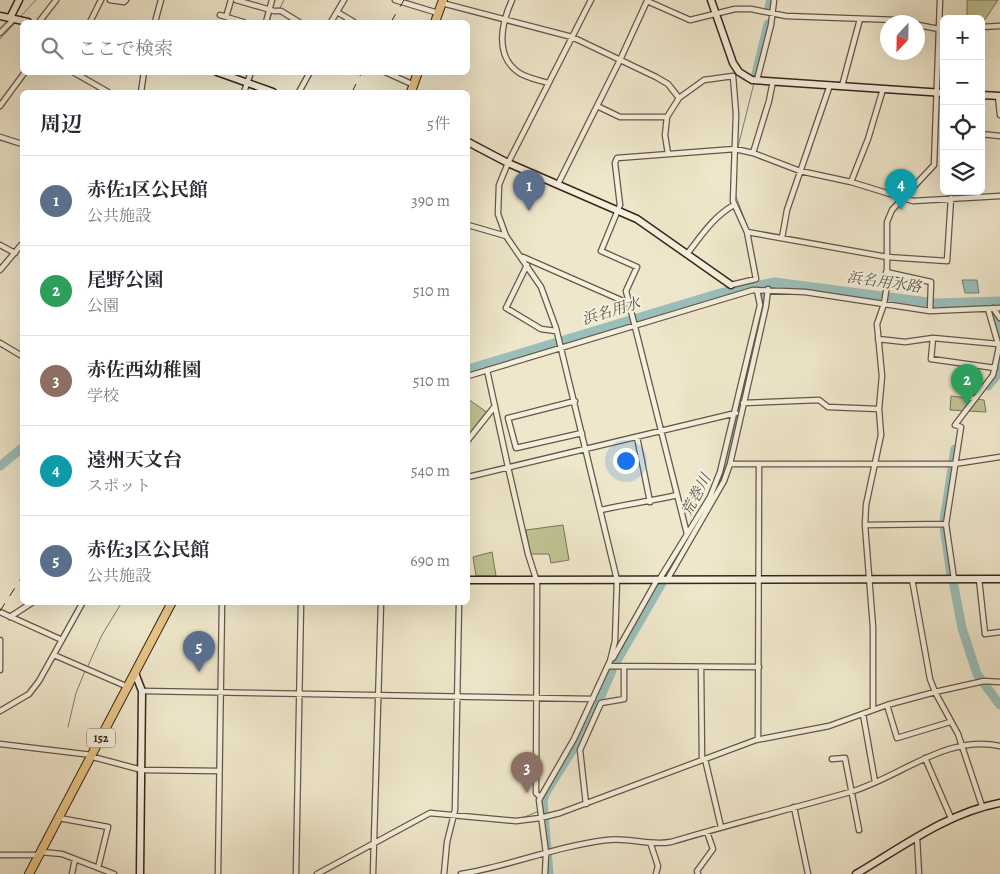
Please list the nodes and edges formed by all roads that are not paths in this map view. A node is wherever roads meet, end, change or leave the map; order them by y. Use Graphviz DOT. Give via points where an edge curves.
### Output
graph roads {
  1 [pos="19,0"];
  2 [pos="56,0"];
  3 [pos="101,0"];
  4 [pos="110,0"];
  5 [pos="126,0"];
  6 [pos="161,0"];
  7 [pos="231,0"];
  8 [pos="236,0"];
  9 [pos="272,0"];
  10 [pos="344,0"];
  11 [pos="395,0"];
  12 [pos="512,0"];
  13 [pos="591,0"];
  14 [pos="646,0"];
  15 [pos="711,0"];
  16 [pos="774,0"];
  17 [pos="940,0"];
  18 [pos="442,1"];
  19 [pos="271,10"];
  20 [pos="337,12"];
  21 [pos="438,13"];
  22 [pos="716,14"];
  23 [pos="771,14"];
  24 [pos="220,15"];
  25 [pos="941,15"];
  26 [pos="0,16"];
  27 [pos="226,17"];
  28 [pos="15,19"];
  29 [pos="504,19"];
  30 [pos="860,19"];
  31 [pos="20,20"];
  32 [pos="41,20"];
  33 [pos="91,20"];
  34 [pos="156,20"];
  35 [pos="236,20"];
  36 [pos="267,20"];
  37 [pos="295,20"];
  38 [pos="332,20"];
  39 [pos="351,20"];
  40 [pos="436,20"];
  41 [pos="880,20"];
  42 [pos="1000,26"];
  43 [pos="925,27"];
  44 [pos="985,27"];
  45 [pos="940,30"];
  46 [pos="0,34"];
  47 [pos="572,37"];
  48 [pos="620,60"];
  49 [pos="736,74"];
  50 [pos="23,75"];
  51 [pos="78,75"];
  52 [pos="144,75"];
  53 [pos="225,75"];
  54 [pos="251,75"];
  55 [pos="308,75"];
  56 [pos="390,75"];
  57 [pos="417,75"];
  58 [pos="757,80"];
  59 [pos="773,81"];
  60 [pos="548,83"];
  61 [pos="250,84"];
  62 [pos="830,86"];
  63 [pos="842,86"];
  64 [pos="412,89"];
  65 [pos="883,89"];
  66 [pos="104,90"];
  67 [pos="141,90"];
  68 [pos="246,90"];
  69 [pos="267,90"];
  70 [pos="300,90"];
  71 [pos="940,93"];
  72 [pos="985,95"];
  73 [pos="999,96"];
  74 [pos="679,98"];
  75 [pos="940,100"];
  76 [pos="0,106"];
  77 [pos="597,106"];
  78 [pos="1000,115"];
  79 [pos="667,117"];
  80 [pos="936,130"];
  81 [pos="940,130"];
  82 [pos="985,134"];
  83 [pos="1000,136"];
  84 [pos="0,137"];
  85 [pos="20,143"];
  86 [pos="470,143"];
  87 [pos="734,149"];
  88 [pos="753,153"];
  89 [pos="668,154"];
  90 [pos="508,163"];
  91 [pos="800,171"];
  92 [pos="851,182"];
  93 [pos="558,184"];
  94 [pos="1000,196"];
  95 [pos="903,198"];
  96 [pos="951,198"];
  97 [pos="734,205"];
  98 [pos="617,209"];
  99 [pos="470,226"];
  100 [pos="747,232"];
  101 [pos="506,236"];
  102 [pos="782,238"];
  103 [pos="0,245"];
  104 [pos="20,246"];
  105 [pos="14,253"];
  106 [pos="687,254"];
  107 [pos="522,257"];
  108 [pos="887,258"];
  109 [pos="527,265"];
  110 [pos="0,270"];
  111 [pos="886,272"];
  112 [pos="731,286"];
  113 [pos="768,289"];
  114 [pos="757,290"];
  115 [pos="742,293"];
  116 [pos="884,303"];
  117 [pos="630,304"];
  118 [pos="930,308"];
  119 [pos="1000,308"];
  120 [pos="990,309"];
  121 [pos="1000,318"];
  122 [pos="636,324"];
  123 [pos="556,331"];
  124 [pos="933,338"];
  125 [pos="878,339"];
  126 [pos="0,343"];
  127 [pos="998,344"];
  128 [pos="561,347"];
  129 [pos="20,355"];
  130 [pos="973,365"];
  131 [pos="995,368"];
  132 [pos="487,370"];
  133 [pos="470,375"];
  134 [pos="975,399"];
  135 [pos="574,401"];
  136 [pos="743,403"];
  137 [pos="495,406"];
  138 [pos="879,409"];
  139 [pos="738,413"];
  140 [pos="662,430"];
  141 [pos="582,433"];
  142 [pos="470,437"];
  143 [pos="637,437"];
  144 [pos="586,448"];
  145 [pos="1000,457"];
  146 [pos="953,463"];
  147 [pos="730,464"];
  148 [pos="759,464"];
  149 [pos="875,464"];
  150 [pos="508,467"];
  151 [pos="470,476"];
  152 [pos="677,496"];
  153 [pos="650,502"];
  154 [pos="601,510"];
  155 [pos="946,524"];
  156 [pos="865,525"];
  157 [pos="687,534"];
  158 [pos="758,579"];
  159 [pos="871,579"];
  160 [pos="912,579"];
  161 [pos="954,579"];
  162 [pos="980,579"];
  163 [pos="1000,579"];
  164 [pos="470,580"];
  165 [pos="536,580"];
  166 [pos="617,580"];
  167 [pos="662,580"];
  168 [pos="28,605"];
  169 [pos="82,605"];
  170 [pos="170,605"];
  171 [pos="222,605"];
  172 [pos="301,605"];
  173 [pos="381,605"];
  174 [pos="459,605"];
  175 [pos="1,613"];
  176 [pos="10,617"];
  177 [pos="0,619"];
  178 [pos="1000,632"];
  179 [pos="0,640"];
  180 [pos="62,640"];
  181 [pos="54,655"];
  182 [pos="610,664"];
  183 [pos="624,667"];
  184 [pos="759,667"];
  185 [pos="701,668"];
  186 [pos="0,670"];
  187 [pos="135,673"];
  188 [pos="1000,682"];
  189 [pos="128,687"];
  190 [pos="142,691"];
  191 [pos="220,692"];
  192 [pos="935,692"];
  193 [pos="300,694"];
  194 [pos="379,695"];
  195 [pos="457,696"];
  196 [pos="536,698"];
  197 [pos="593,699"];
  198 [pos="887,705"];
  199 [pos="872,710"];
  200 [pos="0,711"];
  201 [pos="863,714"];
  202 [pos="950,722"];
  203 [pos="758,739"];
  204 [pos="0,744"];
  205 [pos="1000,746"];
  206 [pos="962,747"];
  207 [pos="92,754"];
  208 [pos="925,758"];
  209 [pos="704,760"];
  210 [pos="832,760"];
  211 [pos="142,770"];
  212 [pos="219,771"];
  213 [pos="875,782"];
  214 [pos="852,792"];
  215 [pos="540,798"];
  216 [pos="1000,803"];
  217 [pos="586,804"];
  218 [pos="982,806"];
  219 [pos="794,807"];
  220 [pos="454,814"];
  221 [pos="59,818"];
  222 [pos="540,818"];
  223 [pos="951,818"];
  224 [pos="721,827"];
  225 [pos="860,830"];
  226 [pos="707,832"];
  227 [pos="917,838"];
  228 [pos="373,843"];
  229 [pos="651,845"];
  230 [pos="548,852"];
  231 [pos="0,854"];
  232 [pos="40,854"];
  233 [pos="75,859"];
  234 [pos="98,868"];
  235 [pos="29,874"];
  236 [pos="72,874"];
  237 [pos="114,874"];
  238 [pos="140,874"];
  239 [pos="218,874"];
  240 [pos="296,874"];
  241 [pos="318,874"];
  242 [pos="373,874"];
  243 [pos="444,874"];
  244 [pos="461,874"];
  245 [pos="545,874"];
  246 [pos="656,874"];
  247 [pos="698,874"];
  248 [pos="808,874"];
  249 [pos="856,874"];
  250 [pos="919,874"];
  1 -- 28 [label="street"];
  2 -- 32 [label="street"];
  3 -- 33 [label="street"];
  4 -- 5 [label="street"];
  6 -- 34 [label="street"];
  7 -- 27 [label="street"];
  8 -- 19 [label="street"];
  9 -- 19 [label="street"];
  10 -- 20 [label="street"];
  11 -- 21 [label="street"];
  12 -- 29 [label="street"];
  13 -- 47 [label="street"];
  14 -- 22 [label="street" via="690,20"];
  14 -- 48 [label="street"];
  15 -- 22 [label="street"];
  16 -- 23 [label="street"];
  17 -- 25 [label="street"];
  18 -- 21 [label="highway"];
  18 -- 29 [label="street"];
  19 -- 36 [label="street"];
  19 -- 37 [label="street" via="281,11"];
  20 -- 38 [label="street"];
  20 -- 39 [label="street"];
  21 -- 40 [label="highway"];
  22 -- 23 [label="street" via="751,9"];
  22 -- 49 [label="street"];
  23 -- 30 [label="street"];
  23 -- 58 [label="street"];
  24 -- 27 [label="street"];
  26 -- 28 [label="street"];
  27 -- 35 [label="street"];
  28 -- 31 [label="street"];
  28 -- 46 [label="street"];
  29 -- 47 [label="street"];
  29 -- 60 [label="street" via="502,42 512,67 520,74"];
  30 -- 41 [label="street"];
  30 -- 63 [label="street"];
  42 -- 44 [label="street"];
  43 -- 45 [label="street"];
  47 -- 48 [label="street"];
  47 -- 60 [label="street"];
  48 -- 74 [label="street" via="668,84"];
  48 -- 77 [label="street"];
  49 -- 58 [label="street"];
  49 -- 74 [label="street" via="704,80"];
  49 -- 87 [label="street"];
  50 -- 76 [label="street"];
  51 -- 66 [label="street"];
  52 -- 67 [label="street"];
  53 -- 61 [label="street"];
  54 -- 61 [label="street"];
  55 -- 70 [label="street"];
  56 -- 64 [label="street"];
  57 -- 64 [label="highway"];
  58 -- 59 [label="street"];
  59 -- 62 [label="street"];
  59 -- 88 [label="street"];
  60 -- 90 [label="street"];
  61 -- 68 [label="street"];
  61 -- 69 [label="street"];
  62 -- 63 [label="street"];
  62 -- 91 [label="street"];
  63 -- 65 [label="street"];
  65 -- 71 [label="street"];
  65 -- 92 [label="street"];
  72 -- 73 [label="street"];
  73 -- 78 [label="street"];
  74 -- 79 [label="street"];
  75 -- 80 [label="street"];
  77 -- 79 [label="street" via="620,117"];
  77 -- 93 [label="street"];
  79 -- 89 [label="street"];
  80 -- 81 [label="street"];
  80 -- 95 [label="street" via="934,165"];
  82 -- 83 [label="street"];
  84 -- 85 [label="street"];
  86 -- 90 [label="street"];
  87 -- 88 [label="street"];
  87 -- 89 [label="street"];
  87 -- 97 [label="street"];
  88 -- 91 [label="street"];
  89 -- 98 [label="street" via="617,158 620,202"];
  90 -- 93 [label="street"];
  90 -- 101 [label="street" via="500,180 498,198 498,214"];
  91 -- 92 [label="street"];
  91 -- 102 [label="street"];
  92 -- 95 [label="street"];
  93 -- 98 [label="street"];
  94 -- 96 [label="street"];
  95 -- 96 [label="street"];
  95 -- 108 [label="street" via="887,222"];
  96 -- 108 [label="street" via="948,261"];
  97 -- 100 [label="street"];
  97 -- 106 [label="street" via="723,211"];
  98 -- 106 [label="street"];
  98 -- 117 [label="street" via="601,251 636,267 626,291"];
  99 -- 101 [label="street"];
  100 -- 102 [label="street"];
  100 -- 112 [label="street" via="756,280"];
  101 -- 107 [label="street"];
  102 -- 108 [label="street"];
  103 -- 105 [label="street"];
  104 -- 105 [label="street"];
  105 -- 110 [label="street"];
  106 -- 112 [label="street"];
  107 -- 109 [label="street"];
  107 -- 117 [label="street"];
  108 -- 111 [label="street"];
  109 -- 123 [label="street" via="541,287"];
  109 -- 123 [label="street" via="506,308 541,329"];
  111 -- 116 [label="street"];
  111 -- 118 [label="street" via="931,282"];
  112 -- 115 [label="street"];
  113 -- 114 [label="street"];
  113 -- 116 [label="street"];
  113 -- 136 [label="street"];
  114 -- 115 [label="street"];
  114 -- 139 [label="street" via="760,306"];
  115 -- 122 [label="street"];
  116 -- 118 [label="street"];
  116 -- 125 [label="street"];
  117 -- 122 [label="street"];
  118 -- 120 [label="street"];
  119 -- 120 [label="street"];
  120 -- 121 [label="street"];
  120 -- 127 [label="street"];
  122 -- 128 [label="street"];
  122 -- 140 [label="street"];
  123 -- 128 [label="street"];
  124 -- 125 [label="street" via="905,342"];
  124 -- 127 [label="street"];
  124 -- 130 [label="street" via="931,359"];
  125 -- 138 [label="street" via="882,376"];
  126 -- 129 [label="street"];
  127 -- 131 [label="street"];
  128 -- 132 [label="street"];
  128 -- 135 [label="street"];
  130 -- 131 [label="street"];
  130 -- 134 [label="street" via="968,397"];
  131 -- 134 [label="street"];
  132 -- 133 [label="street"];
  132 -- 137 [label="street"];
  134 -- 146 [label="street" via="955,425 961,427"];
  135 -- 141 [label="street"];
  135 -- 141 [label="street" via="508,418 516,448"];
  136 -- 138 [label="street" via="819,400 828,407"];
  136 -- 139 [label="street"];
  137 -- 142 [label="street"];
  137 -- 150 [label="street"];
  138 -- 149 [label="street" via="881,435"];
  139 -- 140 [label="street"];
  139 -- 147 [label="street"];
  139 -- 157 [label="street" via="710,497"];
  140 -- 143 [label="street"];
  140 -- 152 [label="street"];
  141 -- 144 [label="street"];
  143 -- 144 [label="street"];
  143 -- 153 [label="street"];
  144 -- 150 [label="street"];
  144 -- 154 [label="street"];
  145 -- 146 [label="street"];
  146 -- 149 [label="street"];
  146 -- 155 [label="street"];
  147 -- 148 [label="street"];
  147 -- 167 [label="street" via="718,496"];
  148 -- 149 [label="street"];
  148 -- 158 [label="street"];
  149 -- 156 [label="street"];
  150 -- 151 [label="street"];
  150 -- 165 [label="street"];
  152 -- 153 [label="street"];
  152 -- 157 [label="street"];
  153 -- 154 [label="street" via="639,501"];
  154 -- 166 [label="street"];
  155 -- 156 [label="street"];
  155 -- 161 [label="street"];
  156 -- 159 [label="street"];
  157 -- 167 [label="street"];
  158 -- 159 [label="street"];
  158 -- 167 [label="street"];
  158 -- 184 [label="street"];
  159 -- 160 [label="street"];
  159 -- 199 [label="street"];
  160 -- 161 [label="street"];
  160 -- 192 [label="street"];
  161 -- 162 [label="street"];
  162 -- 163 [label="street"];
  162 -- 178 [label="street" via="985,634"];
  164 -- 165 [label="street"];
  165 -- 166 [label="street"];
  165 -- 196 [label="street"];
  166 -- 167 [label="street"];
  166 -- 182 [label="street" via="615,641"];
  167 -- 182 [label="street"];
  168 -- 176 [label="street"];
  169 -- 180 [label="street"];
  170 -- 187 [label="highway, 152"];
  171 -- 191 [label="street"];
  172 -- 193 [label="street"];
  173 -- 194 [label="street"];
  174 -- 195 [label="street"];
  175 -- 176 [label="street"];
  175 -- 177 [label="street"];
  176 -- 180 [label="street"];
  179 -- 186 [label="street"];
  180 -- 181 [label="street"];
  181 -- 189 [label="street"];
  181 -- 200 [label="street" via="29,694"];
  182 -- 183 [label="street"];
  182 -- 197 [label="street"];
  183 -- 185 [label="street"];
  183 -- 217 [label="street" via="624,699 601,703 581,744"];
  184 -- 185 [label="street"];
  184 -- 203 [label="street"];
  185 -- 209 [label="street"];
  187 -- 189 [label="highway, 152"];
  187 -- 190 [label="street"];
  188 -- 192 [label="street" via="982,682"];
  189 -- 207 [label="highway, 152"];
  190 -- 191 [label="street"];
  190 -- 211 [label="street"];
  191 -- 193 [label="street"];
  191 -- 212 [label="street"];
  192 -- 198 [label="street"];
  192 -- 202 [label="street"];
  193 -- 194 [label="street"];
  193 -- 240 [label="street"];
  194 -- 195 [label="street"];
  194 -- 228 [label="street"];
  195 -- 196 [label="street"];
  195 -- 220 [label="street"];
  196 -- 197 [label="street"];
  196 -- 215 [label="street" via="536,793"];
  197 -- 215 [label="street" via="572,744"];
  198 -- 199 [label="street"];
  198 -- 202 [label="street" via="897,738"];
  199 -- 201 [label="street"];
  201 -- 203 [label="street" via="829,726"];
  201 -- 213 [label="street"];
  202 -- 206 [label="street"];
  203 -- 209 [label="street"];
  204 -- 207 [label="street"];
  205 -- 206 [label="street"];
  206 -- 208 [label="street"];
  206 -- 218 [label="street"];
  207 -- 211 [label="street" via="93,757"];
  207 -- 221 [label="highway, 152"];
  208 -- 213 [label="street"];
  208 -- 223 [label="street"];
  209 -- 217 [label="street"];
  209 -- 224 [label="street"];
  210 -- 214 [label="street" via="845,758"];
  211 -- 212 [label="street"];
  211 -- 238 [label="street"];
  212 -- 239 [label="street"];
  213 -- 214 [label="street"];
  214 -- 219 [label="street"];
  214 -- 225 [label="street"];
  215 -- 222 [label="street"];
  216 -- 218 [label="street"];
  217 -- 222 [label="street"];
  218 -- 223 [label="street"];
  219 -- 224 [label="street"];
  219 -- 248 [label="street"];
  220 -- 222 [label="street" via="516,821"];
  220 -- 228 [label="street" via="426,814"];
  220 -- 243 [label="street"];
  221 -- 232 [label="highway, 152"];
  221 -- 234 [label="street" via="108,827"];
  222 -- 230 [label="street"];
  223 -- 227 [label="street"];
  224 -- 226 [label="street"];
  226 -- 229 [label="street"];
  226 -- 247 [label="street" via="713,849"];
  227 -- 249 [label="street"];
  227 -- 250 [label="street"];
  228 -- 241 [label="street"];
  228 -- 242 [label="street"];
  229 -- 230 [label="street" via="617,839"];
  229 -- 246 [label="street" via="658,866"];
  230 -- 244 [label="street"];
  230 -- 245 [label="street"];
  231 -- 232 [label="street"];
  232 -- 233 [label="street" via="62,854"];
  232 -- 235 [label="highway, 152"];
  233 -- 234 [label="street"];
  233 -- 236 [label="street"];
  234 -- 237 [label="street"];
}
